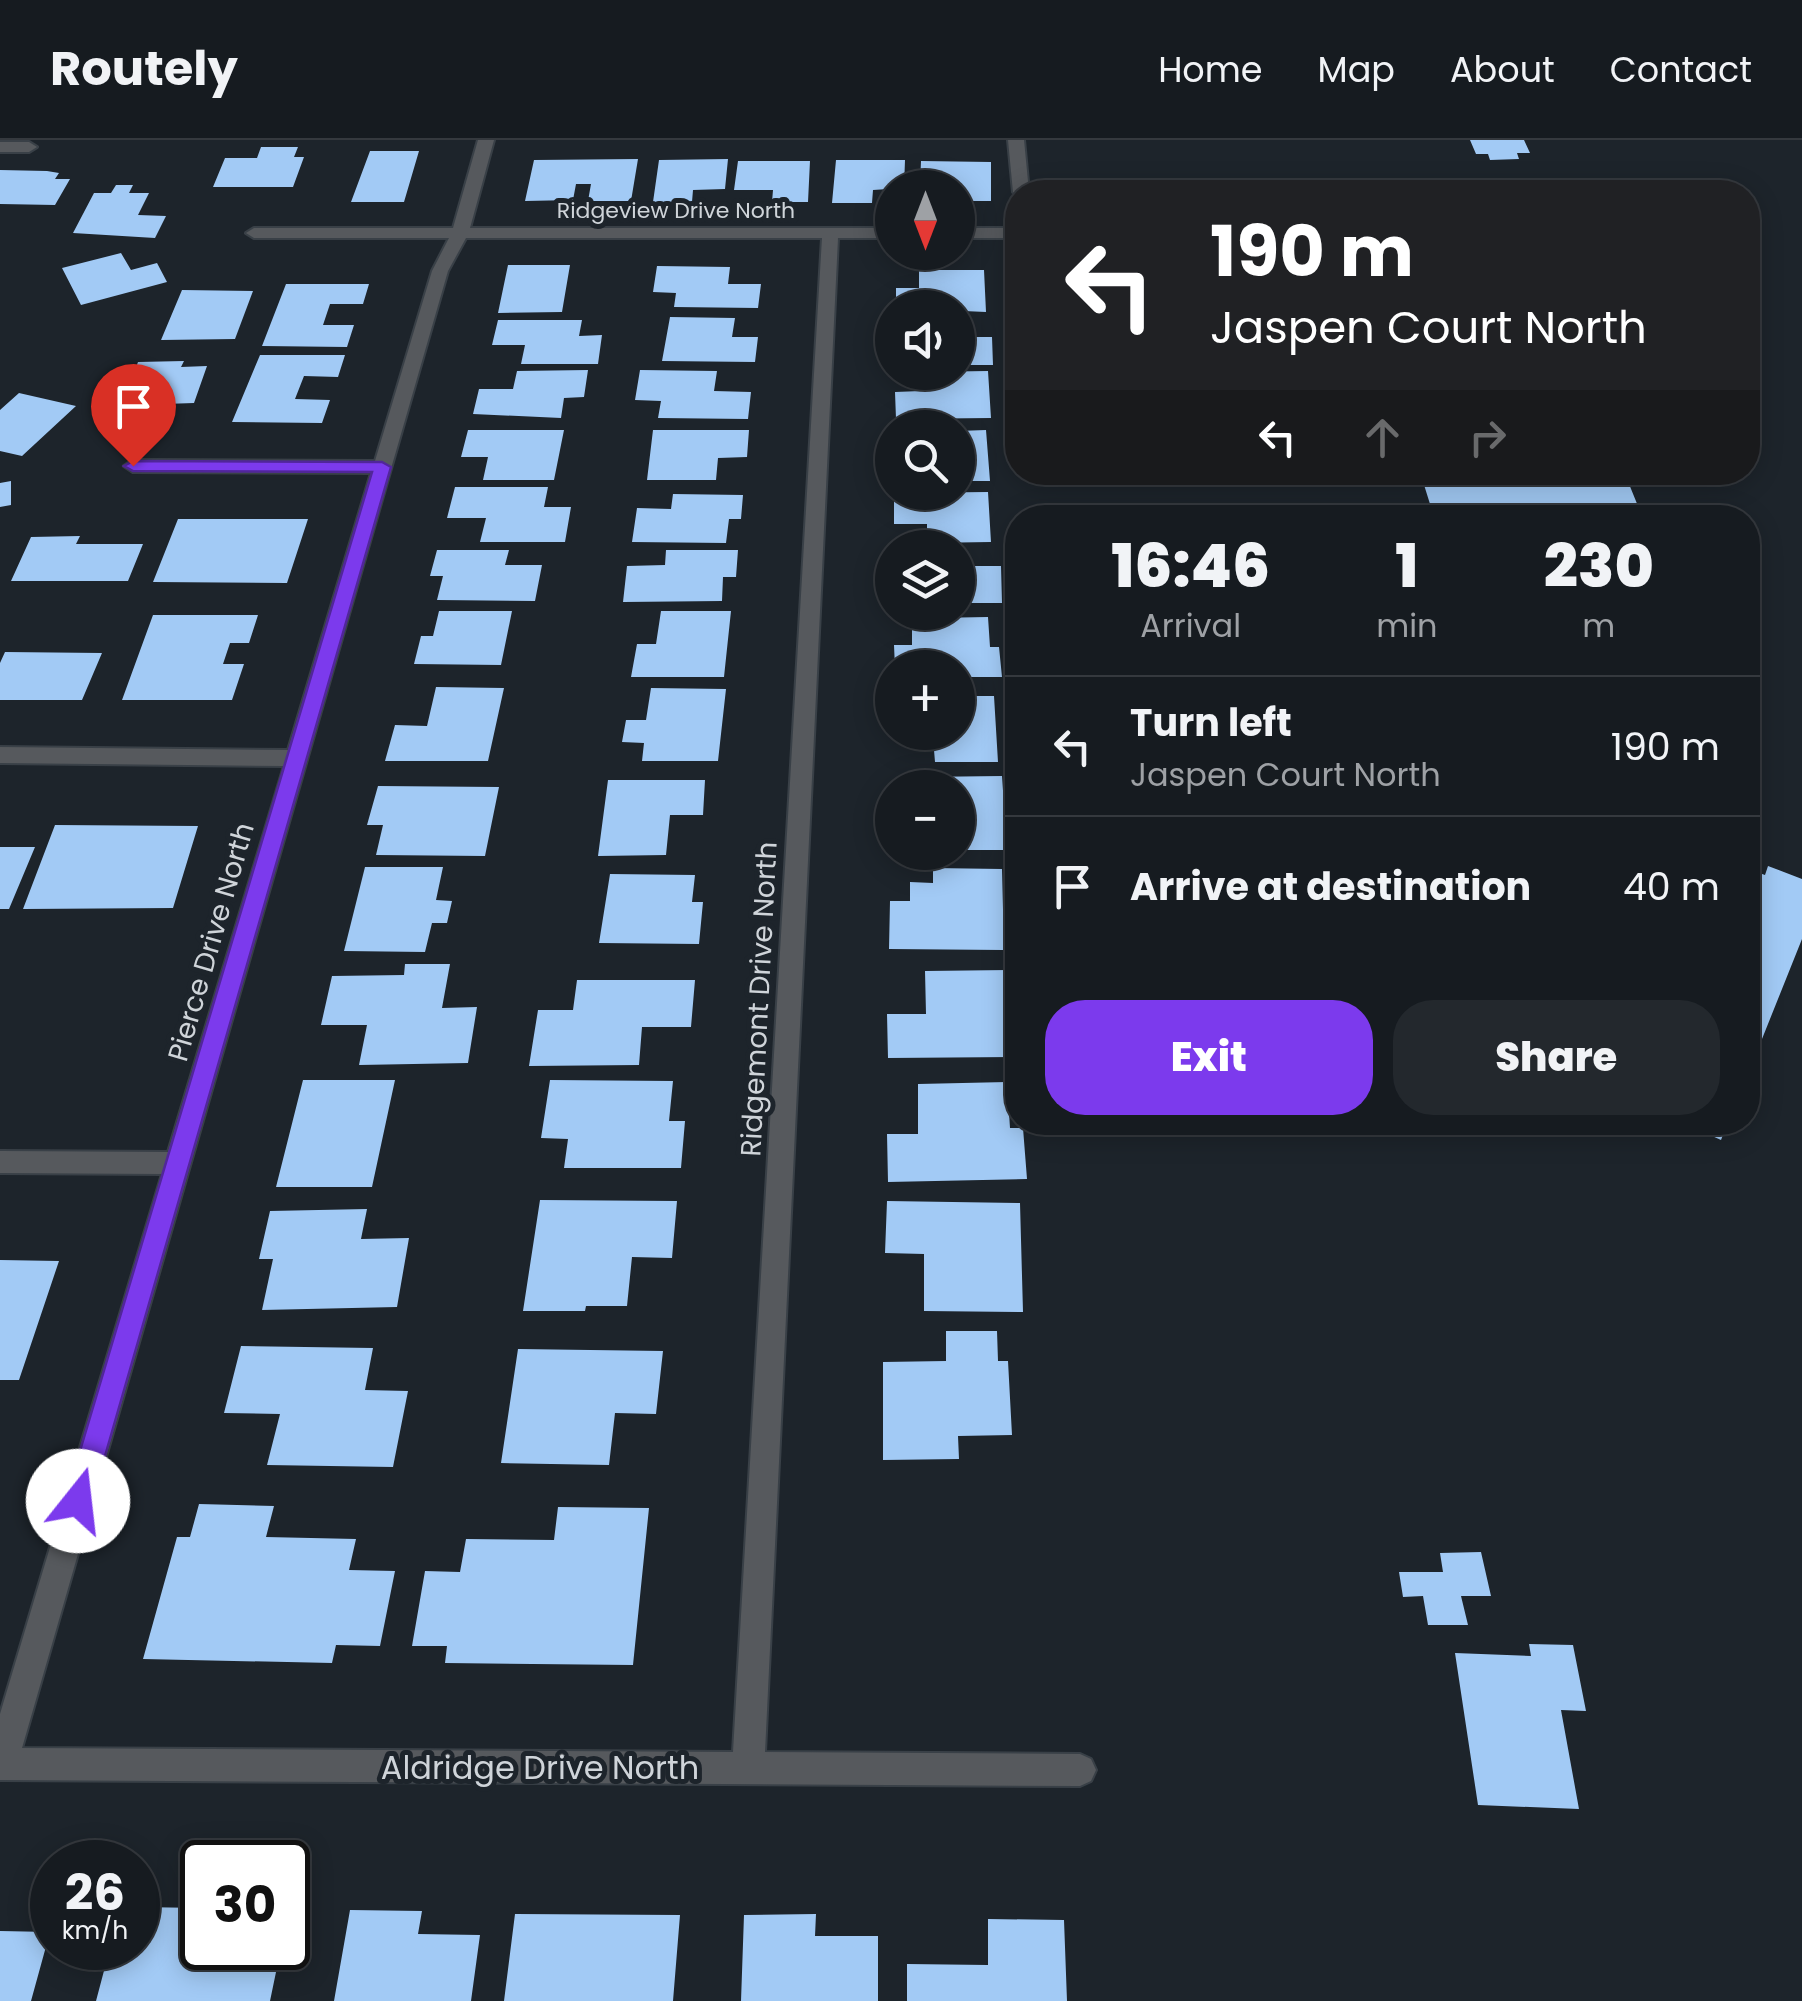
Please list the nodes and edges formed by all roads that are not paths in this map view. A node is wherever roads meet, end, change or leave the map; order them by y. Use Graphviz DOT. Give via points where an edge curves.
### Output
graph roads {
  1 [pos="486,140"];
  2 [pos="1016,140"];
  3 [pos="0,147"];
  4 [pos="29,147"];
  5 [pos="1020,180"];
  6 [pos="254,233"];
  7 [pos="460,233"];
  8 [pos="830,233"];
  9 [pos="875,233"];
  10 [pos="975,233"];
  11 [pos="1005,233"];
  12 [pos="133,466"];
  13 [pos="382,467"];
  14 [pos="0,755"];
  15 [pos="296,758"];
  16 [pos="0,1162"];
  17 [pos="178,1163"];
  18 [pos="0,1764"];
  19 [pos="748,1768"];
  20 [pos="1080,1770"];
  1 -- 7 [label="street, Pierce Drive North"];
  2 -- 5 [label="street"];
  3 -- 4 [label="street"];
  6 -- 7 [label="street, Ridgeview Drive North"];
  7 -- 8 [label="street, Ridgeview Drive North"];
  7 -- 13 [label="street, Pierce Drive North" via="440,270"];
  8 -- 9 [label="street, Ridgeview Drive North"];
  8 -- 19 [label="street, Ridgemont Drive North"];
  10 -- 11 [label="street"];
  12 -- 13 [label="street"];
  13 -- 15 [label="street, Pierce Drive North"];
  14 -- 15 [label="street"];
  15 -- 17 [label="street, Pierce Drive North"];
  16 -- 17 [label="street"];
  17 -- 18 [label="street, Pierce Drive North"];
  18 -- 19 [label="street, Aldridge Drive North"];
  19 -- 20 [label="street, Aldridge Drive North"];
}
